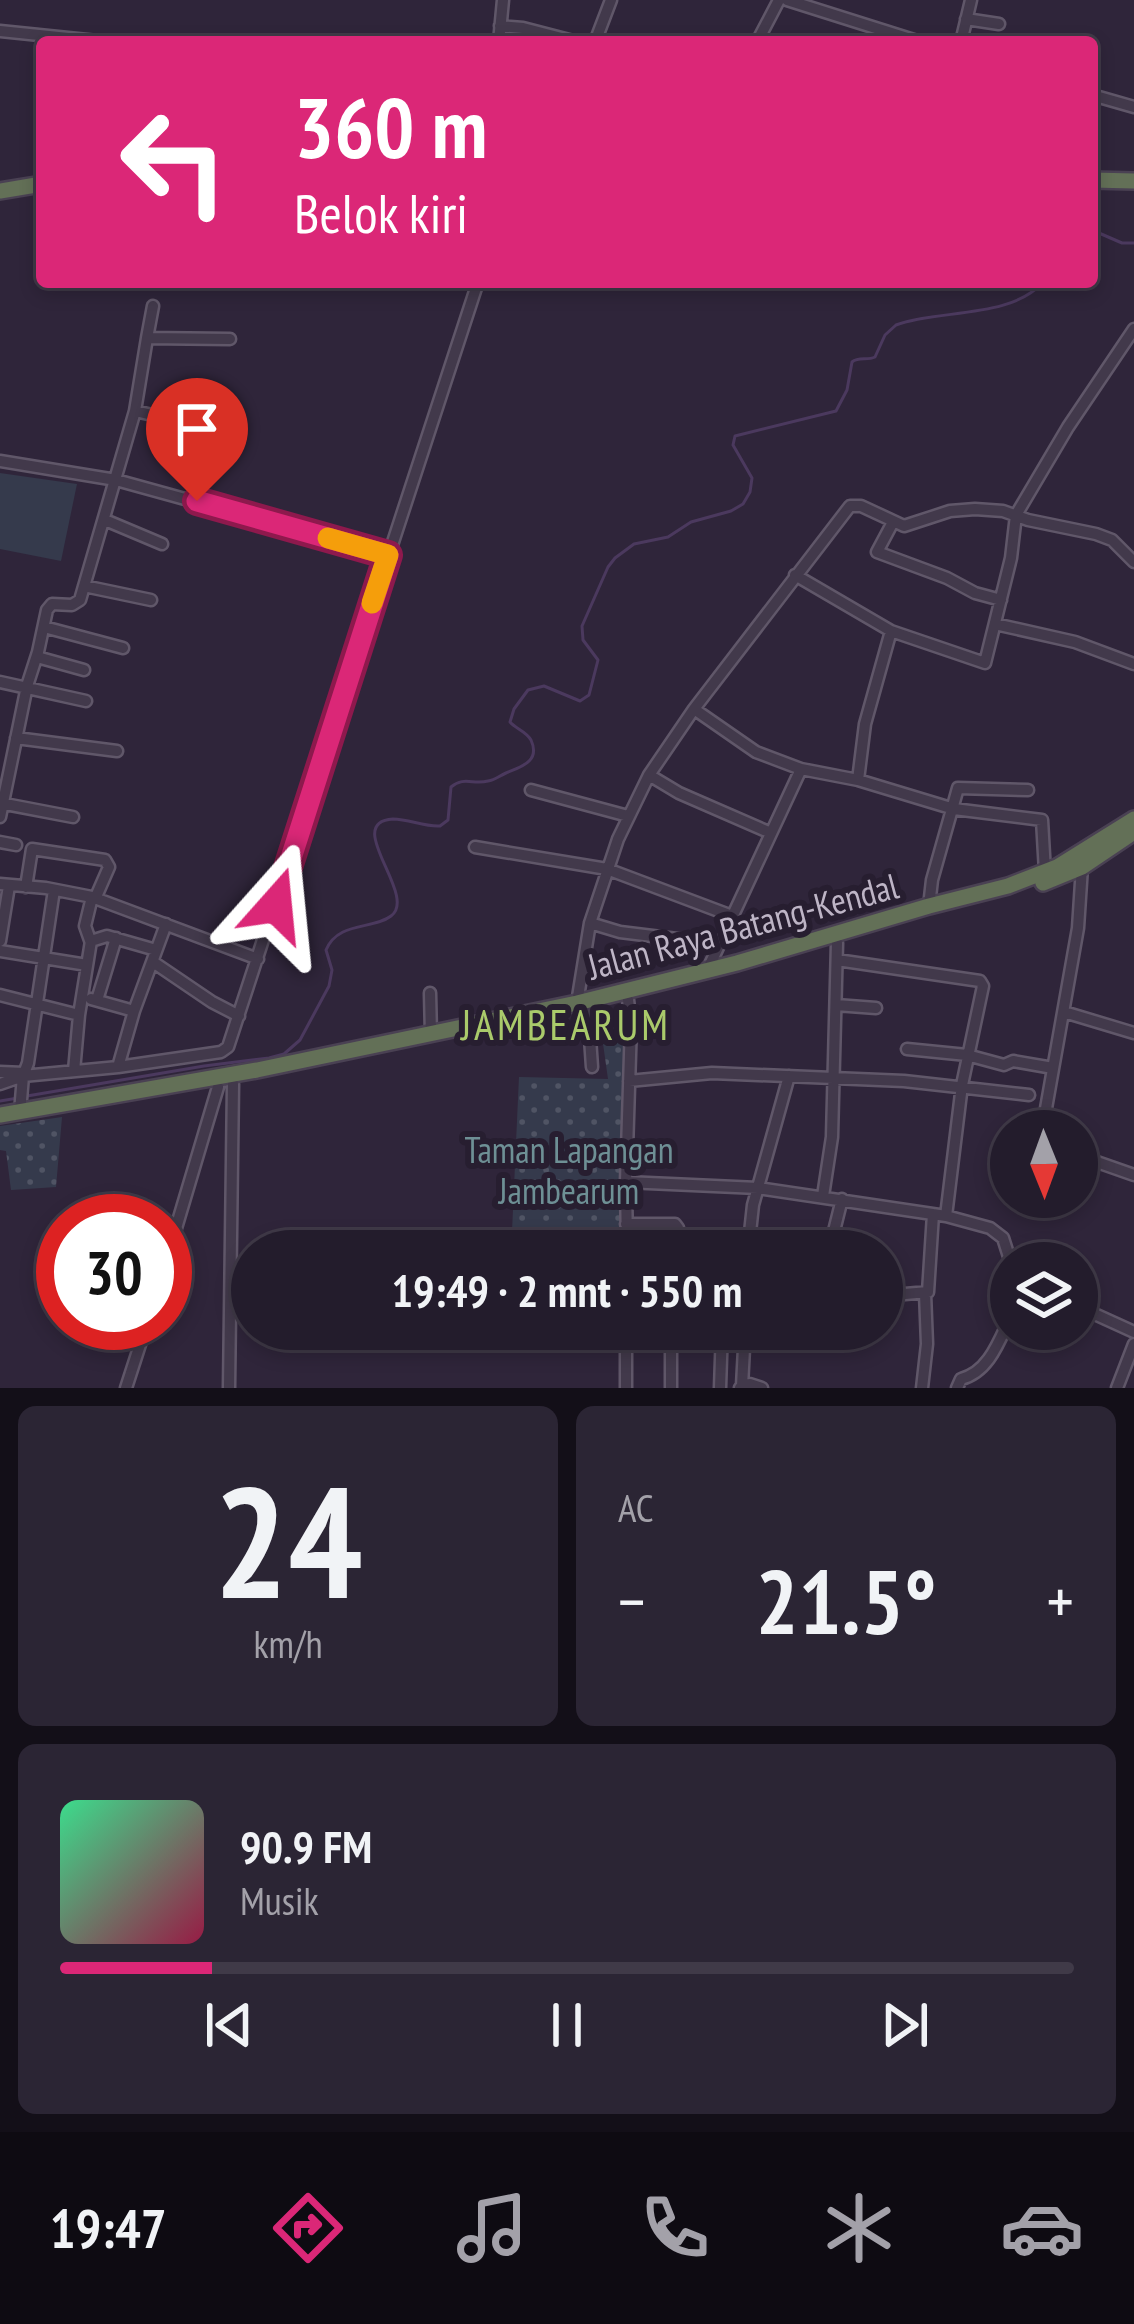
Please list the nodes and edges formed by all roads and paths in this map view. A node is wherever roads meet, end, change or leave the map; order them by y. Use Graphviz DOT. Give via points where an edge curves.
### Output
graph roads {
  1 [pos="503,0"];
  2 [pos="611,0"];
  3 [pos="783,0"];
  4 [pos="971,0"];
  5 [pos="967,19"];
  6 [pos="999,24"];
  7 [pos="500,26"];
  8 [pos="0,31"];
  9 [pos="49,36"];
  10 [pos="499,36"];
  11 [pos="548,36"];
  12 [pos="597,36"];
  13 [pos="761,36"];
  14 [pos="900,36"];
  15 [pos="963,36"];
  16 [pos="1098,97"];
  17 [pos="1134,107"];
  18 [pos="1098,180"];
  19 [pos="1134,182"];
  20 [pos="36,185"];
  21 [pos="0,191"];
  22 [pos="476,288"];
  23 [pos="153,306"];
  24 [pos="1134,329"];
  25 [pos="147,338"];
  26 [pos="230,339"];
  27 [pos="135,411"];
  28 [pos="213,429"];
  29 [pos="0,461"];
  30 [pos="116,480"];
  31 [pos="1016,514"];
  32 [pos="105,520"];
  33 [pos="893,522"];
  34 [pos="162,544"];
  35 [pos="388,555"];
  36 [pos="1134,562"];
  37 [pos="795,575"];
  38 [pos="84,586"];
  39 [pos="151,600"];
  40 [pos="1001,600"];
  41 [pos="994,624"];
  42 [pos="44,627"];
  43 [pos="891,631"];
  44 [pos="123,649"];
  45 [pos="37,657"];
  46 [pos="1134,664"];
  47 [pos="84,670"];
  48 [pos="0,682"];
  49 [pos="27,686"];
  50 [pos="86,701"];
  51 [pos="694,709"];
  52 [pos="0,728"];
  53 [pos="17,734"];
  54 [pos="117,752"];
  55 [pos="6,760"];
  56 [pos="801,769"];
  57 [pos="649,775"];
  58 [pos="858,780"];
  59 [pos="531,790"];
  60 [pos="1028,790"];
  61 [pos="1,803"];
  62 [pos="954,809"];
  63 [pos="628,816"];
  64 [pos="0,817"];
  65 [pos="73,817"];
  66 [pos="1134,820"];
  67 [pos="1134,832"];
  68 [pos="772,833"];
  69 [pos="0,842"];
  70 [pos="16,845"];
  71 [pos="475,848"];
  72 [pos="1082,867"];
  73 [pos="607,869"];
  74 [pos="1045,872"];
  75 [pos="4,885"];
  76 [pos="26,887"];
  77 [pos="54,890"];
  78 [pos="93,898"];
  79 [pos="929,906"];
  80 [pos="732,916"];
  81 [pos="590,923"];
  82 [pos="166,925"];
  83 [pos="116,938"];
  84 [pos="0,941"];
  85 [pos="91,941"];
  86 [pos="718,944"];
  87 [pos="811,946"];
  88 [pos="0,951"];
  89 [pos="837,951"];
  90 [pos="155,956"];
  91 [pos="44,958"];
  92 [pos="257,959"];
  93 [pos="87,965"];
  94 [pos="707,970"];
  95 [pos="430,992"];
  96 [pos="0,995"];
  97 [pos="82,997"];
  98 [pos="97,1000"];
  99 [pos="628,1000"];
  100 [pos="37,1005"];
  101 [pos="836,1005"];
  102 [pos="582,1006"];
  103 [pos="877,1008"];
  104 [pos="134,1011"];
  105 [pos="1064,1012"];
  106 [pos="79,1015"];
  107 [pos="238,1016"];
  108 [pos="1134,1033"];
  109 [pos="431,1035"];
  110 [pos="907,1049"];
  111 [pos="967,1055"];
  112 [pos="1026,1064"];
  113 [pos="195,1066"];
  114 [pos="118,1067"];
  115 [pos="592,1067"];
  116 [pos="1053,1068"];
  117 [pos="72,1071"];
  118 [pos="0,1072"];
  119 [pos="789,1076"];
  120 [pos="832,1078"];
  121 [pos="629,1081"];
  122 [pos="0,1084"];
  123 [pos="24,1085"];
  124 [pos="225,1085"];
  125 [pos="962,1085"];
  126 [pos="1046,1110"];
  127 [pos="0,1119"];
  128 [pos="1098,1162"];
  129 [pos="1134,1174"];
  130 [pos="626,1182"];
  131 [pos="758,1188"];
  132 [pos="189,1194"];
  133 [pos="823,1196"];
  134 [pos="842,1199"];
  135 [pos="933,1214"];
  136 [pos="946,1216"];
  137 [pos="626,1224"];
  138 [pos="626,1230"];
  139 [pos="678,1230"];
  140 [pos="751,1230"];
  141 [pos="834,1230"];
  142 [pos="1004,1242"];
  143 [pos="925,1293"];
  144 [pos="903,1294"];
  145 [pos="1098,1316"];
  146 [pos="1134,1332"];
  147 [pos="1134,1344"];
  148 [pos="138,1350"];
  149 [pos="626,1350"];
  150 [pos="671,1350"];
  151 [pos="721,1350"];
  152 [pos="744,1350"];
  153 [pos="995,1350"];
  154 [pos="741,1387"];
  155 [pos="126,1388"];
  156 [pos="229,1388"];
  157 [pos="626,1388"];
  158 [pos="671,1388"];
  159 [pos="719,1388"];
  160 [pos="762,1388"];
  161 [pos="922,1388"];
  162 [pos="957,1388"];
  163 [pos="1117,1388"];
  1 -- 7 [label="street"];
  2 -- 12 [label="street"];
  3 -- 13 [label="street"];
  3 -- 14 [label="street"];
  4 -- 5 [label="street"];
  5 -- 6 [label="street"];
  5 -- 15 [label="street"];
  7 -- 10 [label="street"];
  7 -- 11 [label="street"];
  8 -- 9 [label="street"];
  16 -- 17 [label="street"];
  18 -- 19 [label="highway"];
  20 -- 21 [label="highway"];
  22 -- 35 [label="street"];
  23 -- 25 [label="street"];
  24 -- 31 [label="street"];
  25 -- 26 [label="street"];
  25 -- 27 [label="street"];
  27 -- 28 [label="street"];
  27 -- 30 [label="street"];
  29 -- 30 [label="street"];
  30 -- 32 [label="street"];
  30 -- 35 [label="street"];
  31 -- 33 [label="street" via="975,509"];
  31 -- 36 [label="street" via="1112,540"];
  31 -- 40 [label="street"];
  32 -- 34 [label="street"];
  32 -- 38 [label="street"];
  33 -- 37 [label="street" via="850,506"];
  33 -- 40 [label="street" via="877,552"];
  35 -- 92 [label="street"];
  37 -- 43 [label="street"];
  37 -- 51 [label="street"];
  38 -- 39 [label="street"];
  38 -- 42 [label="street" via="77,603 48,607"];
  40 -- 41 [label="street"];
  41 -- 43 [label="street" via="982,664"];
  41 -- 46 [label="street" via="1076,641"];
  42 -- 44 [label="street"];
  42 -- 45 [label="street"];
  43 -- 58 [label="street"];
  45 -- 47 [label="street"];
  45 -- 49 [label="street"];
  48 -- 49 [label="street"];
  49 -- 50 [label="street"];
  49 -- 53 [label="street"];
  51 -- 56 [label="street" via="756,752"];
  51 -- 57 [label="street"];
  52 -- 53 [label="street"];
  53 -- 54 [label="street"];
  53 -- 55 [label="street"];
  55 -- 61 [label="street"];
  56 -- 58 [label="street"];
  56 -- 68 [label="street"];
  57 -- 63 [label="street"];
  57 -- 68 [label="street"];
  58 -- 62 [label="street"];
  59 -- 63 [label="street"];
  60 -- 62 [label="street" via="960,787"];
  61 -- 64 [label="street"];
  61 -- 65 [label="street"];
  62 -- 74 [label="street" via="1042,820"];
  62 -- 79 [label="street"];
  63 -- 73 [label="street"];
  66 -- 74 [label="highway, Jalan Raya Batang-Kendal"];
  67 -- 72 [label="highway, Jalan Raya Batang-Kendal"];
  68 -- 80 [label="street"];
  69 -- 70 [label="street"];
  71 -- 73 [label="street"];
  72 -- 89 [label="highway, Jalan Raya Batang-Kendal"];
  72 -- 105 [label="street"];
  73 -- 80 [label="street"];
  73 -- 81 [label="street"];
  74 -- 79 [label="highway, Jalan Raya Batang-Kendal"];
  75 -- 76 [label="street"];
  75 -- 84 [label="street"];
  76 -- 77 [label="street"];
  76 -- 78 [label="street" via="32,849 105,860"];
  77 -- 78 [label="street"];
  77 -- 91 [label="street"];
  78 -- 82 [label="street"];
  78 -- 85 [label="street" via="85,926"];
  79 -- 87 [label="highway, Jalan Raya Batang-Kendal"];
  80 -- 86 [label="street"];
  81 -- 86 [label="street"];
  81 -- 102 [label="street"];
  82 -- 90 [label="street"];
  82 -- 92 [label="street"];
  83 -- 85 [label="street"];
  83 -- 90 [label="street"];
  83 -- 98 [label="street"];
  85 -- 93 [label="street"];
  86 -- 94 [label="street"];
  87 -- 89 [label="highway, Jalan Raya Batang-Kendal"];
  87 -- 94 [label="highway, Jalan Raya Batang-Kendal"];
  87 -- 99 [label="highway, Jalan Raya Batang-Kendal"];
  88 -- 91 [label="street"];
  89 -- 101 [label="street"];
  89 -- 111 [label="street" via="980,981"];
  90 -- 104 [label="street"];
  90 -- 107 [label="street"];
  91 -- 93 [label="street"];
  91 -- 100 [label="street"];
  92 -- 107 [label="street"];
  93 -- 97 [label="street"];
  94 -- 102 [label="highway, Jalan Raya Batang-Kendal"];
  95 -- 109 [label="street"];
  96 -- 100 [label="street"];
  97 -- 98 [label="street"];
  97 -- 106 [label="street"];
  98 -- 104 [label="street"];
  99 -- 102 [label="highway, Jalan Raya Batang-Kendal"];
  99 -- 121 [label="street"];
  100 -- 106 [label="street"];
  100 -- 123 [label="street"];
  101 -- 103 [label="street"];
  101 -- 120 [label="street"];
  102 -- 109 [label="highway, Jalan Raya Batang-Kendal"];
  102 -- 115 [label="street"];
  102 -- 124 [label="highway, Jalan Raya Batang-Kendal"];
  104 -- 114 [label="street"];
  105 -- 108 [label="street"];
  105 -- 116 [label="street"];
  106 -- 117 [label="street"];
  107 -- 113 [label="street" via="225,1051"];
  109 -- 113 [label="highway, Jalan Raya Batang-Kendal"];
  110 -- 111 [label="street"];
  111 -- 112 [label="street"];
  111 -- 125 [label="street"];
  112 -- 116 [label="street"];
  112 -- 125 [label="street" via="1025,1094"];
  113 -- 114 [label="street"];
  113 -- 123 [label="highway, Jalan Raya Batang-Kendal"];
  114 -- 117 [label="street"];
  116 -- 126 [label="street"];
  117 -- 123 [label="street"];
  118 -- 123 [label="street"];
  119 -- 120 [label="street"];
  119 -- 121 [label="street"];
  119 -- 131 [label="street"];
  120 -- 125 [label="street"];
  120 -- 133 [label="street"];
  121 -- 130 [label="street"];
  122 -- 123 [label="street"];
  123 -- 127 [label="highway, Jalan Raya Batang-Kendal"];
  124 -- 127 [label="highway, Jalan Raya Batang-Kendal"];
  124 -- 132 [label="street"];
  124 -- 156 [label="street"];
  125 -- 136 [label="street"];
  128 -- 129 [label="street"];
  130 -- 131 [label="street"];
  130 -- 137 [label="street"];
  131 -- 133 [label="street"];
  131 -- 140 [label="street"];
  133 -- 134 [label="street"];
  134 -- 135 [label="street"];
  134 -- 141 [label="street"];
  135 -- 136 [label="street"];
  135 -- 143 [label="street"];
  136 -- 142 [label="street" via="990,1228"];
  137 -- 138 [label="street"];
  137 -- 139 [label="street"];
  143 -- 144 [label="street"];
  143 -- 161 [label="street"];
  145 -- 146 [label="street"];
  147 -- 163 [label="street"];
  148 -- 155 [label="street"];
  149 -- 157 [label="street"];
  150 -- 158 [label="street"];
  151 -- 159 [label="street"];
  152 -- 154 [label="street"];
  153 -- 162 [label="street"];
  154 -- 160 [label="street"];
}
